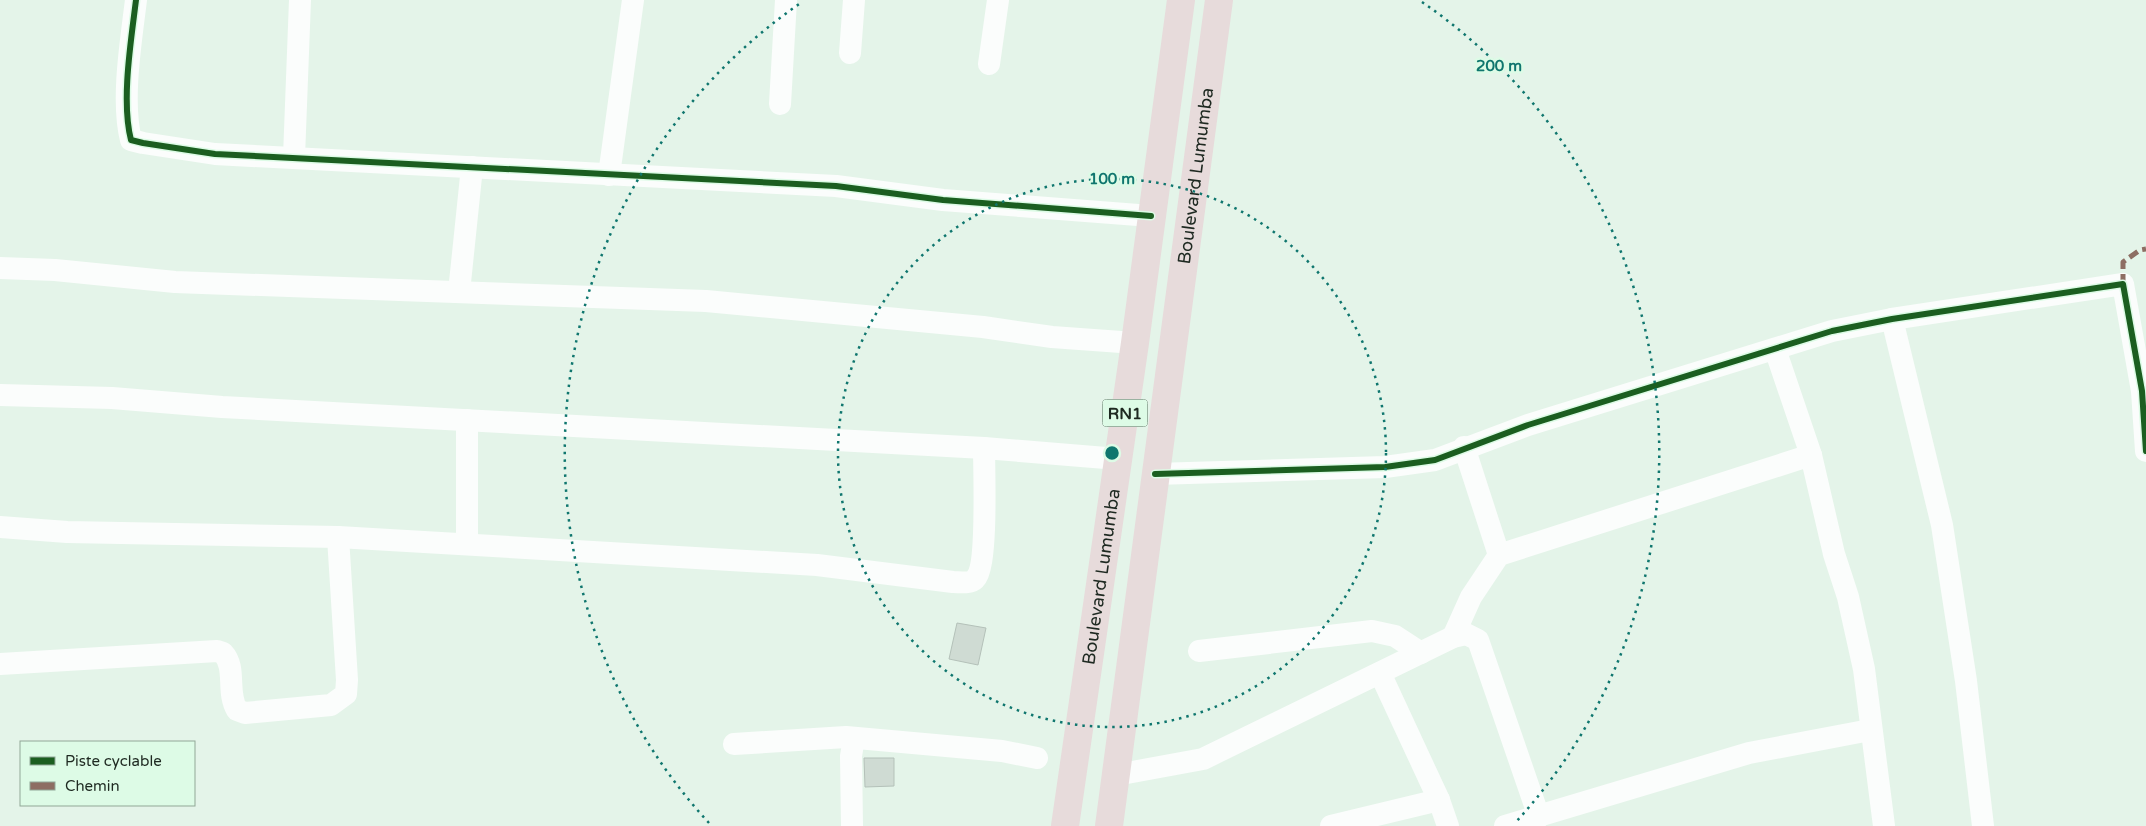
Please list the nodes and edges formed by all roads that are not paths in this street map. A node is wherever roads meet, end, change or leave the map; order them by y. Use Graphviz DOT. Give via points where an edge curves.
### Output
graph roads {
  1 [pos="136,0"];
  2 [pos="300,0"];
  3 [pos="633,0"];
  4 [pos="786,0"];
  5 [pos="854,0"];
  6 [pos="998,0"];
  7 [pos="1181,0"];
  8 [pos="1220,0"];
  9 [pos="850,53"];
  10 [pos="989,64"];
  11 [pos="780,104"];
  12 [pos="294,157"];
  13 [pos="472,167"];
  14 [pos="609,175"];
  15 [pos="1151,216"];
  16 [pos="0,268"];
  17 [pos="459,292"];
  18 [pos="1892,319"];
  19 [pos="1135,343"];
  20 [pos="1775,349"];
  21 [pos="0,395"];
  22 [pos="467,420"];
  23 [pos="1464,447"];
  24 [pos="984,448"];
  25 [pos="2146,450"];
  26 [pos="1811,455"];
  27 [pos="1118,459"];
  28 [pos="1155,474"];
  29 [pos="0,527"];
  30 [pos="338,536"];
  31 [pos="467,544"];
  32 [pos="1499,555"];
  33 [pos="1453,637"];
  34 [pos="1199,651"];
  35 [pos="1421,653"];
  36 [pos="0,664"];
  37 [pos="1380,674"];
  38 [pos="1870,730"];
  39 [pos="854,738"];
  40 [pos="734,744"];
  41 [pos="1037,758"];
  42 [pos="1116,775"];
  43 [pos="1439,800"];
  44 [pos="1538,817"];
  45 [pos="852,826"];
  46 [pos="1065,826"];
  47 [pos="1109,826"];
  48 [pos="1331,826"];
  49 [pos="1448,826"];
  50 [pos="1505,826"];
  51 [pos="1884,826"];
  52 [pos="1983,826"];
  1 -- 12 [label="street" via="129,52 128,126 131,140 214,154"];
  2 -- 12 [label="street"];
  3 -- 14 [label="street"];
  4 -- 11 [label="street"];
  5 -- 9 [label="street"];
  6 -- 10 [label="street"];
  7 -- 15 [label="highway, Boulevard Lumumba / RN1"];
  8 -- 28 [label="highway, Boulevard Lumumba / RN1"];
  12 -- 13 [label="street"];
  13 -- 14 [label="street"];
  13 -- 17 [label="street"];
  14 -- 15 [label="street" via="836,186 944,200"];
  15 -- 19 [label="highway, Boulevard Lumumba / RN1"];
  16 -- 17 [label="street" via="175,282"];
  17 -- 19 [label="street" via="706,301"];
  18 -- 20 [label="street" via="1832,331"];
  18 -- 25 [label="street" via="2123,284 2142,391"];
  18 -- 52 [label="street" via="1942,525 1966,681"];
  19 -- 27 [label="highway, Boulevard Lumumba / RN1"];
  20 -- 23 [label="street"];
  20 -- 26 [label="street"];
  21 -- 22 [label="street" via="112,398"];
  22 -- 24 [label="street"];
  22 -- 31 [label="street"];
  23 -- 28 [label="street" via="1435,460 1385,467"];
  23 -- 32 [label="street"];
  24 -- 27 [label="street"];
  24 -- 31 [label="street" via="981,568 970,582 817,565"];
  26 -- 32 [label="street"];
  26 -- 38 [label="street" via="1864,669"];
  27 -- 46 [label="highway, Boulevard Lumumba / RN1"];
  28 -- 42 [label="highway, Boulevard Lumumba / RN1"];
  29 -- 30 [label="street" via="66,532"];
  30 -- 31 [label="street"];
  30 -- 36 [label="street" via="347,680 346,694 332,705 245,713 237,710 231,697 230,664 223,653 217,651"];
  32 -- 33 [label="street" via="1471,597"];
  33 -- 35 [label="street"];
  33 -- 44 [label="street" via="1466,634 1478,640"];
  34 -- 35 [label="street" via="1372,631 1395,636"];
  35 -- 37 [label="street"];
  37 -- 42 [label="street" via="1203,759"];
  37 -- 43 [label="street"];
  38 -- 44 [label="street" via="1750,752"];
  38 -- 51 [label="street"];
  39 -- 40 [label="street"];
  39 -- 41 [label="street" via="1002,751"];
  39 -- 45 [label="street" via="851,756"];
  42 -- 47 [label="highway, Boulevard Lumumba / RN1"];
  43 -- 48 [label="street"];
  43 -- 49 [label="street"];
  44 -- 50 [label="street"];
}
